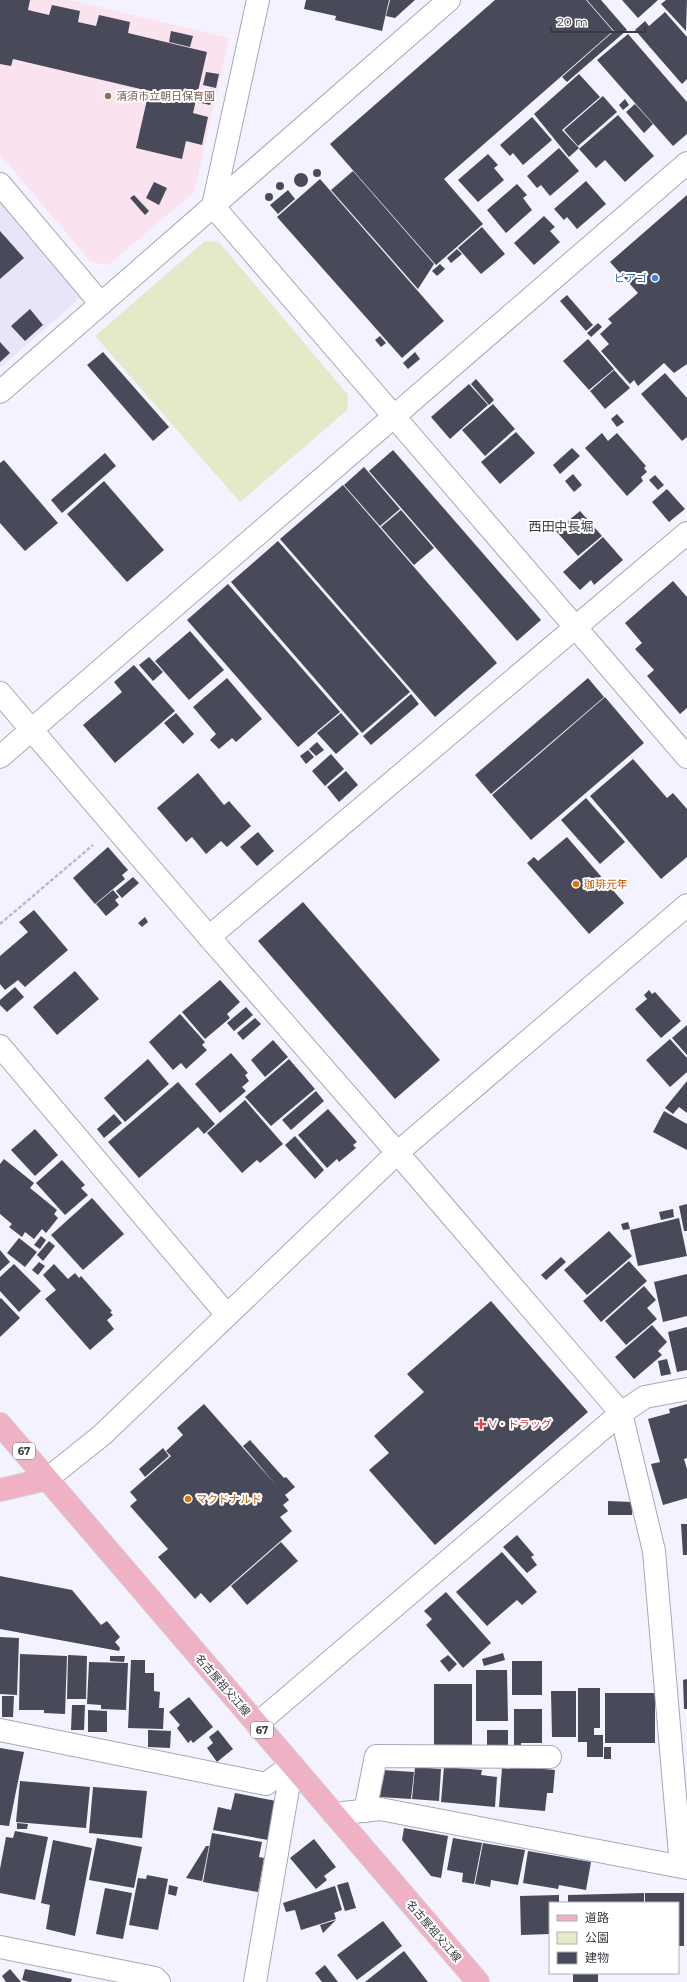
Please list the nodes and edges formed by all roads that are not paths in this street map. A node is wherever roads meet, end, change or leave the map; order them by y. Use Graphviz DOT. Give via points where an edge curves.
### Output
graph roads {
  1 [pos="258,0"];
  2 [pos="449,0"];
  3 [pos="687,163"];
  4 [pos="0,184"];
  5 [pos="213,206"];
  6 [pos="101,304"];
  7 [pos="0,392"];
  8 [pos="394,416"];
  9 [pos="687,533"];
  10 [pos="576,627"];
  11 [pos="0,693"];
  12 [pos="32,729"];
  13 [pos="0,757"];
  14 [pos="687,757"];
  15 [pos="687,905"];
  16 [pos="209,937"];
  17 [pos="0,1046"];
  18 [pos="397,1153"];
  19 [pos="228,1315"];
  20 [pos="687,1389"];
  21 [pos="621,1413"];
  22 [pos="0,1424"];
  23 [pos="47,1479"];
  24 [pos="0,1490"];
  25 [pos="257,1724"];
  26 [pos="0,1730"];
  27 [pos="550,1757"];
  28 [pos="292,1765"];
  29 [pos="365,1811"];
  30 [pos="334,1814"];
  31 [pos="684,1867"];
  32 [pos="0,1946"];
  33 [pos="159,1982"];
  34 [pos="255,1982"];
  35 [pos="478,1982"];
  1 -- 5 [label="street"];
  2 -- 5 [label="street"];
  3 -- 8 [label="street"];
  4 -- 6 [label="street"];
  5 -- 6 [label="street"];
  5 -- 8 [label="street"];
  6 -- 7 [label="street"];
  8 -- 10 [label="street"];
  8 -- 12 [label="street"];
  9 -- 10 [label="street"];
  10 -- 14 [label="street"];
  10 -- 16 [label="street"];
  11 -- 12 [label="street"];
  12 -- 13 [label="street"];
  12 -- 16 [label="street"];
  15 -- 18 [label="street"];
  16 -- 18 [label="street"];
  17 -- 19 [label="street"];
  18 -- 19 [label="street"];
  18 -- 21 [label="street"];
  19 -- 23 [label="street" via="102,1436"];
  20 -- 21 [label="street" via="645,1397"];
  21 -- 25 [label="street"];
  21 -- 31 [label="street" via="654,1551"];
  22 -- 23 [label="main road, 名古屋祖父江線 / 67"];
  23 -- 24 [label="main road"];
  23 -- 25 [label="main road, 名古屋祖父江線 / 67"];
  25 -- 28 [label="main road, 名古屋祖父江線 / 67"];
  26 -- 28 [label="street" via="266,1784"];
  27 -- 29 [label="street" via="376,1756"];
  28 -- 30 [label="main road, 名古屋祖父江線 / 67"];
  28 -- 34 [label="street"];
  29 -- 30 [label="street"];
  29 -- 31 [label="street" via="380,1809"];
  30 -- 35 [label="main road, 名古屋祖父江線 / 67"];
  32 -- 33 [label="street" via="155,1978"];
}
